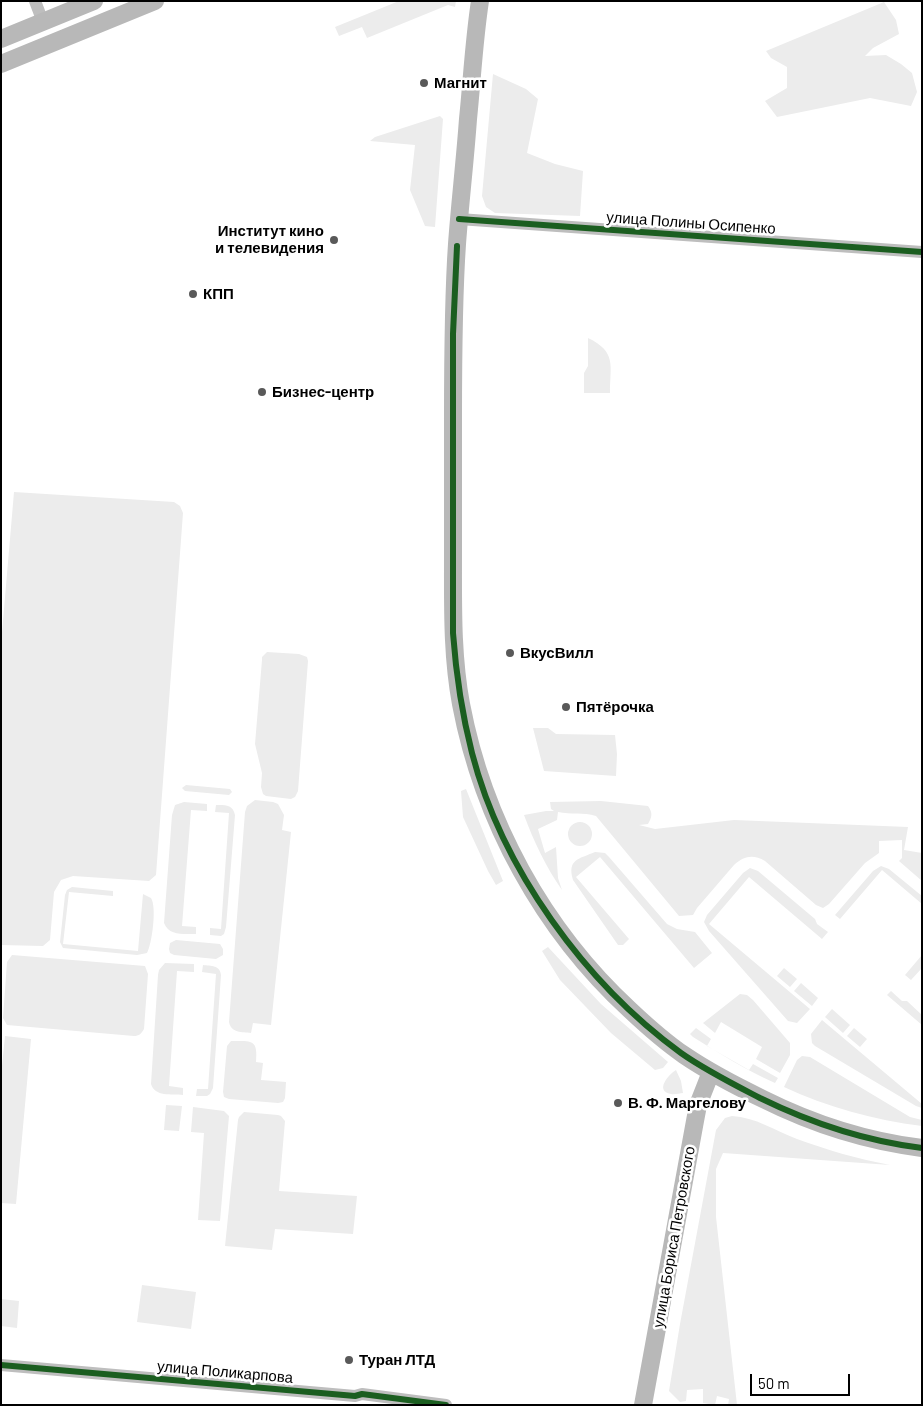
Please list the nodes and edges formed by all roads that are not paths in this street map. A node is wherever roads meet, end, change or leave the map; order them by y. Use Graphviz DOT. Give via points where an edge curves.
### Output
graph roads {
  1 [pos="35,1"];
  2 [pos="94,1"];
  3 [pos="155,1"];
  4 [pos="480,1"];
  5 [pos="43,22"];
  6 [pos="1,39"];
  7 [pos="1,64"];
  8 [pos="459,219"];
  9 [pos="922,252"];
  10 [pos="711,1072"];
  11 [pos="922,1148"];
  12 [pos="1,1365"];
  13 [pos="446,1405"];
  14 [pos="643,1405"];
  1 -- 5 [label="street"];
  2 -- 5 [label="street"];
  3 -- 7 [label="street"];
  4 -- 8 [label="street"];
  5 -- 6 [label="street"];
  8 -- 9 [label="street, улица Полины Осипенко"];
  8 -- 10 [label="street" via="453,334 453,633 461,703 472,754 497,822 532,890 584,964 644,1023"];
  10 -- 11 [label="street" via="830,1128"];
  10 -- 14 [label="street, улица Бориса Петровского" via="698,1105"];
  12 -- 13 [label="street, улица Поликарпова" via="355,1396 362,1394"];
}
